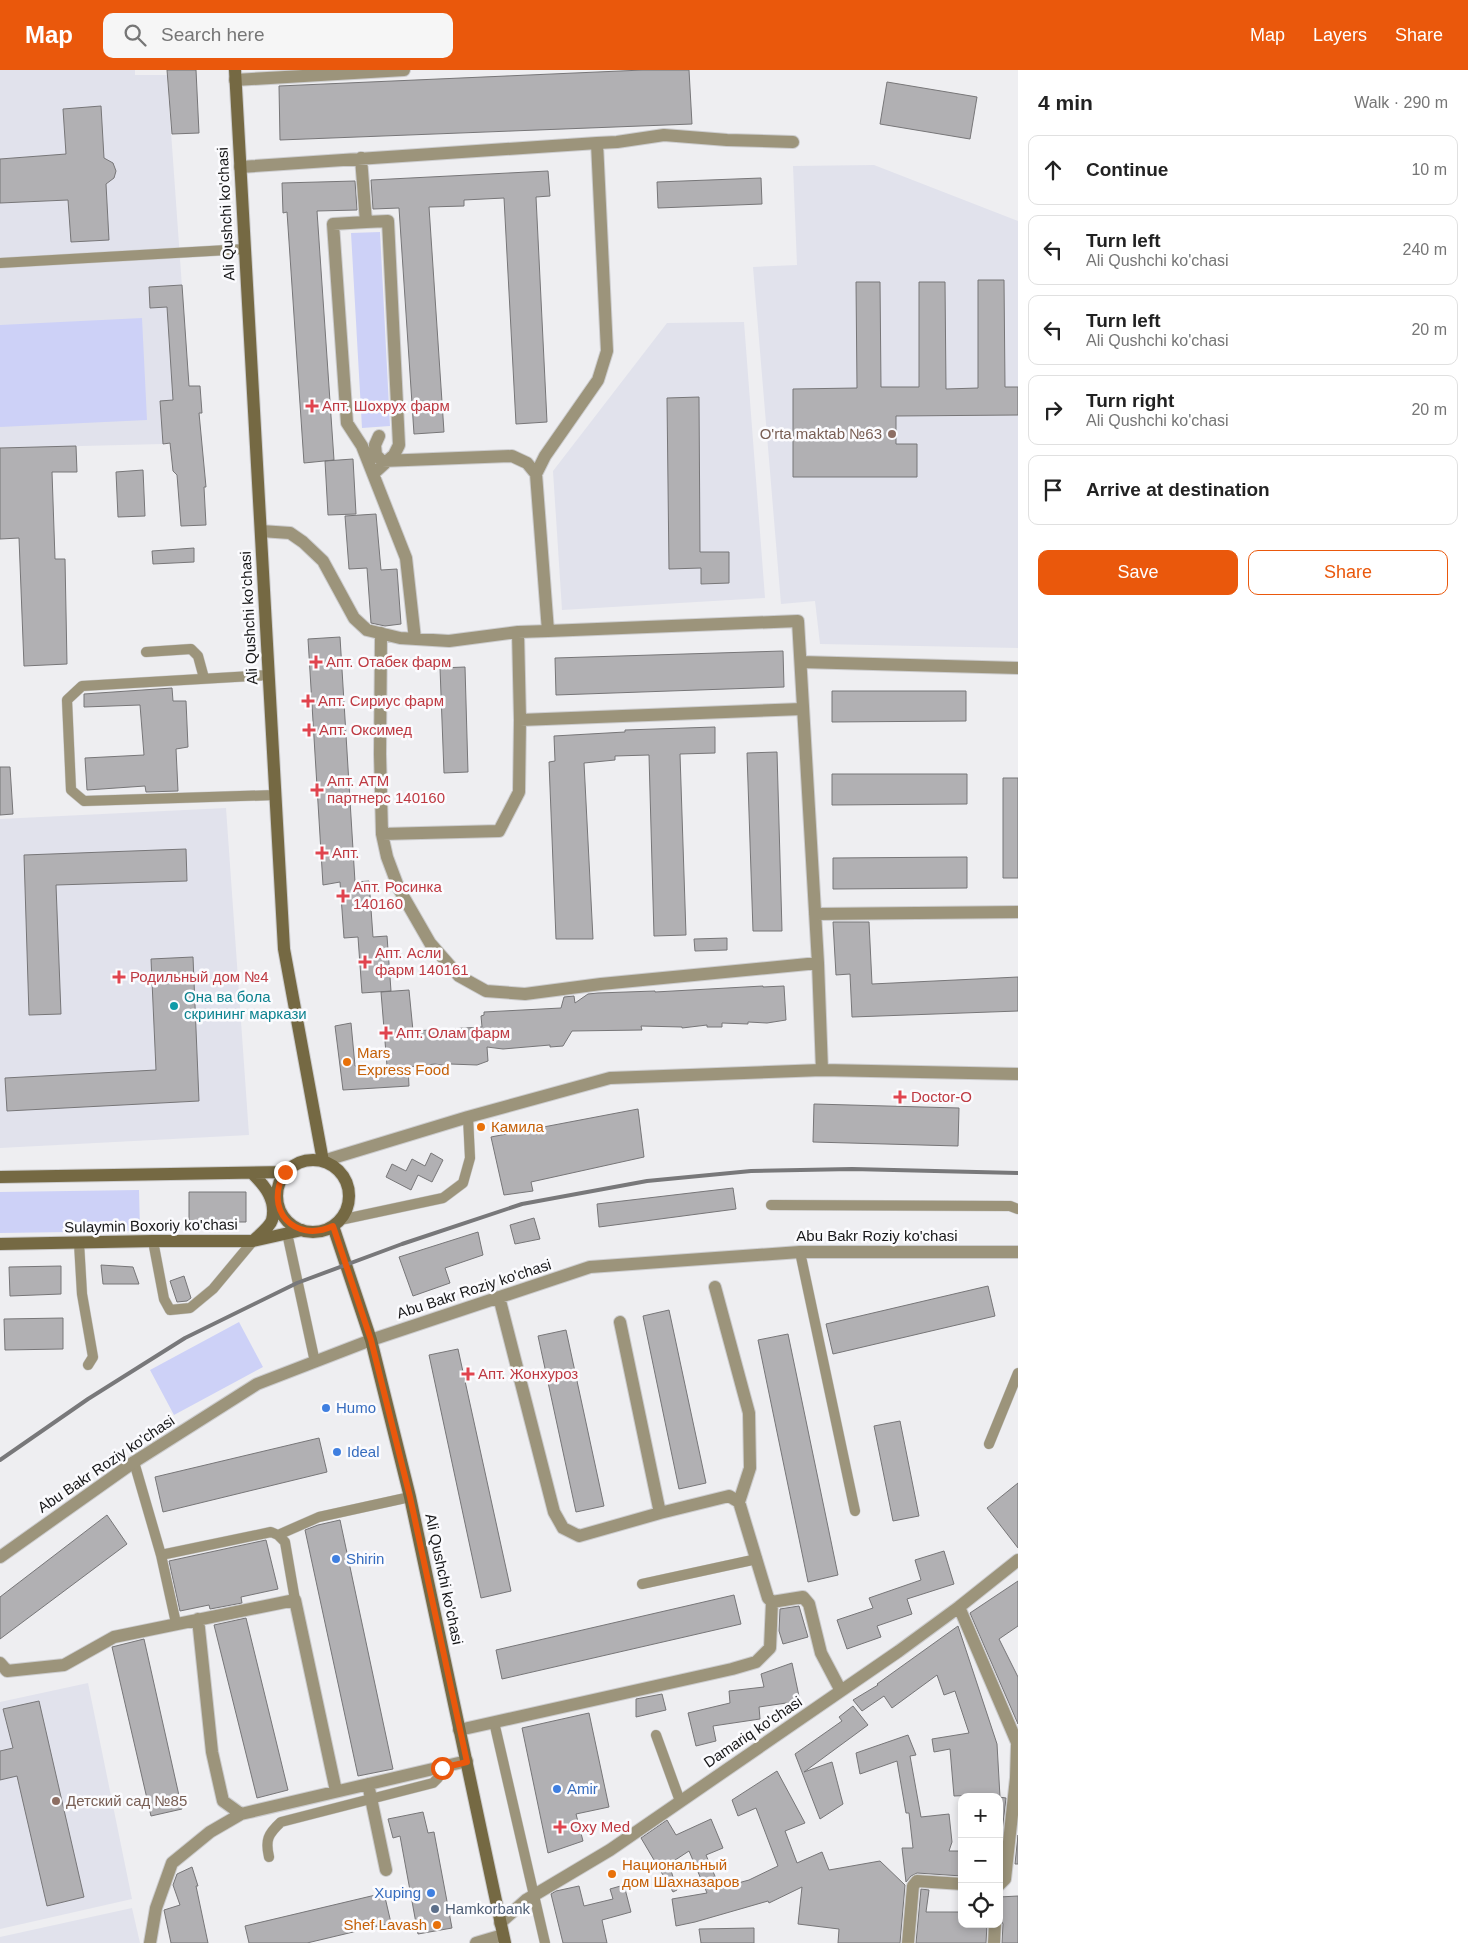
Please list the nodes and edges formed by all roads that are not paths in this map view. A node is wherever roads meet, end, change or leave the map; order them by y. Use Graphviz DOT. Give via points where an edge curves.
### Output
graph roads {
  1 [pos="404,70"];
  2 [pos="235,75"];
  3 [pos="793,142"];
  4 [pos="597,143"];
  5 [pos="361,158"];
  6 [pos="240,167"];
  7 [pos="366,222"];
  8 [pos="245,249"];
  9 [pos="0,263"];
  10 [pos="379,436"];
  11 [pos="388,461"];
  12 [pos="374,474"];
  13 [pos="536,474"];
  14 [pos="261,531"];
  15 [pos="548,631"];
  16 [pos="518,632"];
  17 [pos="381,633"];
  18 [pos="415,639"];
  19 [pos="146,652"];
  20 [pos="801,662"];
  21 [pos="1018,668"];
  22 [pos="269,675"];
  23 [pos="204,678"];
  24 [pos="802,709"];
  25 [pos="520,720"];
  26 [pos="275,795"];
  27 [pos="382,834"];
  28 [pos="1018,912"];
  29 [pos="815,914"];
  30 [pos="818,963"];
  31 [pos="822,1070"];
  32 [pos="1018,1074"];
  33 [pos="468,1117"];
  34 [pos="323,1161"];
  35 [pos="285,1172"];
  36 [pos="252,1173"];
  37 [pos="0,1177"];
  38 [pos="771,1205"];
  39 [pos="1018,1209"];
  40 [pos="337,1223"];
  41 [pos="302,1230"];
  42 [pos="287,1233"];
  43 [pos="153,1241"];
  44 [pos="254,1241"];
  45 [pos="79,1242"];
  46 [pos="0,1244"];
  47 [pos="800,1252"];
  48 [pos="1018,1252"];
  49 [pos="715,1287"];
  50 [pos="499,1297"];
  51 [pos="620,1322"];
  52 [pos="371,1340"];
  53 [pos="315,1362"];
  54 [pos="88,1365"];
  55 [pos="1018,1373"];
  56 [pos="988,1444"];
  57 [pos="134,1462"];
  58 [pos="410,1497"];
  59 [pos="739,1502"];
  60 [pos="855,1511"];
  61 [pos="660,1513"];
  62 [pos="278,1535"];
  63 [pos="162,1555"];
  64 [pos="0,1557"];
  65 [pos="757,1559"];
  66 [pos="1018,1560"];
  67 [pos="642,1584"];
  68 [pos="295,1600"];
  69 [pos="772,1602"];
  70 [pos="959,1608"];
  71 [pos="198,1618"];
  72 [pos="176,1623"];
  73 [pos="0,1663"];
  74 [pos="842,1691"];
  75 [pos="494,1722"];
  76 [pos="459,1730"];
  77 [pos="656,1735"];
  78 [pos="1018,1745"];
  79 [pos="467,1762"];
  80 [pos="442,1768"];
  81 [pos="368,1784"];
  82 [pos="336,1791"];
  83 [pos="372,1799"];
  84 [pos="680,1801"];
  85 [pos="240,1814"];
  86 [pos="269,1857"];
  87 [pos="386,1870"];
  88 [pos="1002,1883"];
  89 [pos="958,1884"];
  90 [pos="534,1896"];
  91 [pos="995,1928"];
  92 [pos="503,1934"];
  93 [pos="150,1943"];
  94 [pos="478,1943"];
  95 [pos="545,1943"];
  96 [pos="908,1943"];
  97 [pos="994,1943"];
  1 -- 2 [label="street"];
  2 -- 6 [label="main road, Ali Qushchi ko'chasi"];
  3 -- 4 [label="street" via="664,135"];
  4 -- 5 [label="street"];
  4 -- 13 [label="street" via="607,351 598,380"];
  5 -- 6 [label="street"];
  5 -- 7 [label="street"];
  6 -- 8 [label="main road, Ali Qushchi ko'chasi"];
  7 -- 11 [label="street" via="388,221 398,446"];
  7 -- 12 [label="street" via="333,224 347,423"];
  8 -- 9 [label="lane"];
  8 -- 14 [label="main road, Ali Qushchi ko'chasi"];
  10 -- 11 [label="street" via="375,445 376,455 382,461"];
  11 -- 12 [label="street"];
  11 -- 13 [label="street" via="512,456 527,463"];
  12 -- 18 [label="street" via="406,558"];
  13 -- 15 [label="street"];
  14 -- 17 [label="street" via="290,533 303,542 323,561 354,618 367,630"];
  14 -- 22 [label="main road, Ali Qushchi ko'chasi"];
  15 -- 16 [label="street"];
  15 -- 20 [label="street" via="798,620"];
  16 -- 18 [label="street" via="450,640"];
  16 -- 25 [label="street"];
  17 -- 18 [label="street"];
  17 -- 27 [label="street"];
  19 -- 23 [label="lane" via="191,649 198,656"];
  20 -- 21 [label="street"];
  20 -- 24 [label="street"];
  22 -- 23 [label="lane"];
  22 -- 26 [label="main road, Ali Qushchi ko'chasi"];
  23 -- 26 [label="lane" via="82,686 67,700 71,790 84,800"];
  24 -- 25 [label="street"];
  24 -- 29 [label="street"];
  25 -- 27 [label="street" via="519,792 499,831"];
  26 -- 34 [label="main road, Ali Qushchi ko'chasi" via="284,949"];
  27 -- 30 [label="street" via="399,889 430,943 459,976 486,991 525,994"];
  28 -- 29 [label="street"];
  29 -- 30 [label="street"];
  30 -- 31 [label="street"];
  31 -- 32 [label="street"];
  31 -- 33 [label="street" via="610,1078"];
  33 -- 34 [label="street"];
  33 -- 40 [label="lane" via="470,1158 462,1183 443,1198"];
  34 -- 35 [label="main road" via="302,1161"];
  34 -- 40 [label="main road" via="343,1174 348,1186 347,1209"];
  35 -- 36 [label="main road"];
  35 -- 41 [label="main road" via="279,1182 278,1206 287,1221"];
  36 -- 37 [label="main road"];
  36 -- 44 [label="main road" via="271,1196 272,1208 272,1221"];
  38 -- 39 [label="lane" via="1010,1206"];
  40 -- 41 [label="main road" via="323,1231"];
  40 -- 52 [label="main road, Ali Qushchi ko'chasi"];
  41 -- 42 [label="main road, Sulaymin Boxoriy ko'chasi"];
  42 -- 44 [label="main road, Sulaymin Boxoriy ko'chasi"];
  42 -- 53 [label="lane"];
  43 -- 44 [label="main road, Sulaymin Boxoriy ko'chasi"];
  43 -- 44 [label="lane" via="164,1299 170,1310 190,1308 213,1289"];
  43 -- 45 [label="main road, Sulaymin Boxoriy ko'chasi"];
  45 -- 46 [label="main road, Sulaymin Boxoriy ko'chasi"];
  45 -- 54 [label="lane" via="82,1294 93,1357"];
  47 -- 48 [label="street, Abu Bakr Roziy ko'chasi"];
  47 -- 50 [label="street, Abu Bakr Roziy ko'chasi" via="590,1267"];
  47 -- 60 [label="lane"];
  49 -- 59 [label="street" via="749,1414 750,1468"];
  50 -- 52 [label="street, Abu Bakr Roziy ko'chasi"];
  50 -- 61 [label="street" via="554,1512 563,1528 579,1536"];
  51 -- 61 [label="street"];
  52 -- 53 [label="street, Abu Bakr Roziy ko'chasi"];
  52 -- 58 [label="main road, Ali Qushchi ko'chasi"];
  53 -- 57 [label="street, Abu Bakr Roziy ko'chasi" via="257,1384"];
  55 -- 56 [label="lane"];
  57 -- 63 [label="lane"];
  57 -- 64 [label="street, Abu Bakr Roziy ko'chasi"];
  58 -- 62 [label="lane" via="319,1518"];
  58 -- 76 [label="main road, Ali Qushchi ko'chasi"];
  59 -- 61 [label="street" via="729,1496"];
  59 -- 65 [label="street"];
  62 -- 63 [label="lane" via="271,1532"];
  62 -- 68 [label="lane" via="285,1542"];
  63 -- 72 [label="lane"];
  65 -- 67 [label="lane"];
  65 -- 69 [label="street"];
  66 -- 70 [label="street, Damariq ko'chasi"];
  68 -- 71 [label="street"];
  68 -- 82 [label="street"];
  69 -- 74 [label="street" via="803,1597 809,1604 821,1653"];
  69 -- 75 [label="street" via="770,1648 756,1662"];
  70 -- 74 [label="street, Damariq ko'chasi"];
  70 -- 78 [label="street"];
  71 -- 72 [label="street"];
  71 -- 85 [label="street" via="212,1752 222,1801"];
  72 -- 73 [label="street" via="114,1637 64,1665 6,1671"];
  74 -- 84 [label="street, Damariq ko'chasi"];
  75 -- 76 [label="street"];
  75 -- 90 [label="lane"];
  76 -- 79 [label="main road, Ali Qushchi ko'chasi"];
  77 -- 84 [label="lane"];
  78 -- 88 [label="street"];
  79 -- 80 [label="street"];
  79 -- 92 [label="main road, Ali Qushchi ko'chasi"];
  80 -- 81 [label="street"];
  80 -- 83 [label="lane" via="433,1783"];
  81 -- 82 [label="street"];
  81 -- 83 [label="street"];
  82 -- 85 [label="street"];
  83 -- 86 [label="lane" via="281,1822 270,1832 266,1846"];
  83 -- 87 [label="street"];
  84 -- 90 [label="street, Damariq ko'chasi" via="610,1850"];
  85 -- 93 [label="street" via="210,1832 172,1863 156,1908"];
  89 -- 96 [label="street" via="917,1881 913,1886"];
  90 -- 92 [label="street, Damariq ko'chasi"];
  90 -- 95 [label="lane"];
  91 -- 97 [label="street"];
  92 -- 94 [label="street"];
}
